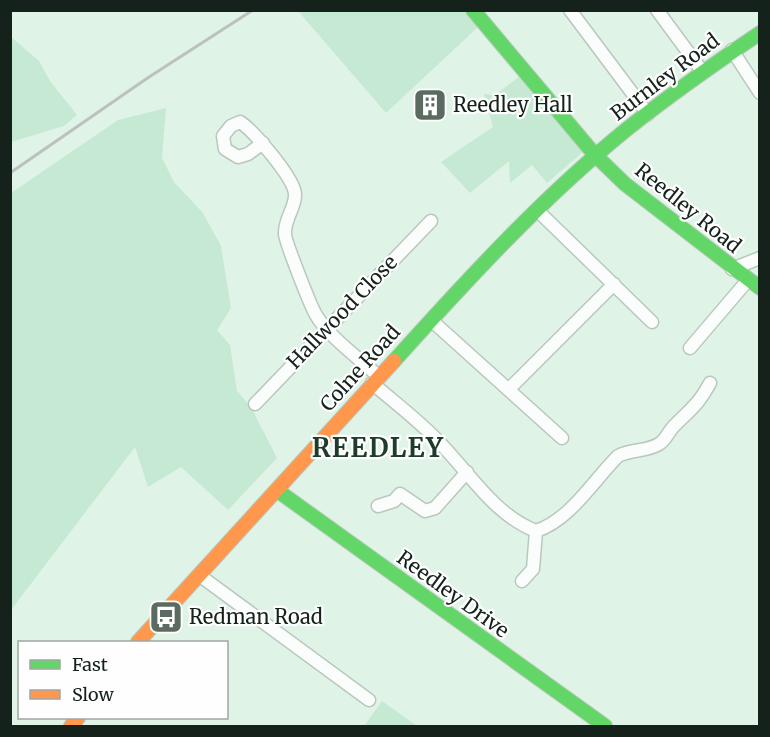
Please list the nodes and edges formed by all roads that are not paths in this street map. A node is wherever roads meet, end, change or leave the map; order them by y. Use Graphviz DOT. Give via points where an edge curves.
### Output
graph roads {
  1 [pos="473,10"];
  2 [pos="657,10"];
  3 [pos="576,13"];
  4 [pos="759,33"];
  5 [pos="732,50"];
  6 [pos="702,71"];
  7 [pos="759,93"];
  8 [pos="648,114"];
  9 [pos="263,143"];
  10 [pos="595,155"];
  11 [pos="537,210"];
  12 [pos="430,221"];
  13 [pos="759,258"];
  14 [pos="732,269"];
  15 [pos="614,284"];
  16 [pos="754,284"];
  17 [pos="431,320"];
  18 [pos="652,322"];
  19 [pos="327,328"];
  20 [pos="690,348"];
  21 [pos="375,380"];
  22 [pos="710,382"];
  23 [pos="509,389"];
  24 [pos="255,404"];
  25 [pos="562,438"];
  26 [pos="467,472"];
  27 [pos="278,491"];
  28 [pos="378,506"];
  29 [pos="536,531"];
  30 [pos="199,575"];
  31 [pos="522,581"];
  32 [pos="139,641"];
  33 [pos="369,700"];
  34 [pos="606,726"];
  1 -- 10 [label="main road, Reedley Road"];
  2 -- 6 [label="street"];
  3 -- 8 [label="street"];
  4 -- 5 [label="main road, Burnley Road"];
  5 -- 6 [label="main road, Burnley Road"];
  5 -- 7 [label="street"];
  6 -- 8 [label="main road, Burnley Road"];
  8 -- 10 [label="main road, Burnley Road"];
  9 -- 19 [label="street" via="295,194 285,236 316,316"];
  10 -- 11 [label="main road, Colne Road"];
  10 -- 14 [label="main road, Reedley Road" via="625,184"];
  11 -- 15 [label="street"];
  11 -- 17 [label="main road, Colne Road"];
  12 -- 19 [label="street, Hallwood Close"];
  13 -- 14 [label="street"];
  14 -- 16 [label="main road, Reedley Road"];
  15 -- 18 [label="street"];
  15 -- 23 [label="street"];
  16 -- 20 [label="street"];
  17 -- 21 [label="main road, Colne Road"];
  17 -- 23 [label="street"];
  19 -- 21 [label="street"];
  19 -- 24 [label="street, Hallwood Close"];
  21 -- 26 [label="street"];
  21 -- 27 [label="main road, Colne Road"];
  22 -- 29 [label="street" via="698,405 658,445 618,456 565,514 551,526"];
  23 -- 25 [label="street"];
  26 -- 28 [label="street" via="435,508 425,511 400,494 394,501"];
  26 -- 29 [label="street" via="486,496 522,526"];
  27 -- 30 [label="main road, Colne Road"];
  27 -- 34 [label="main road, Reedley Drive"];
  29 -- 31 [label="street" via="533,569"];
  30 -- 32 [label="main road, Colne Road"];
  30 -- 33 [label="street"];
}
